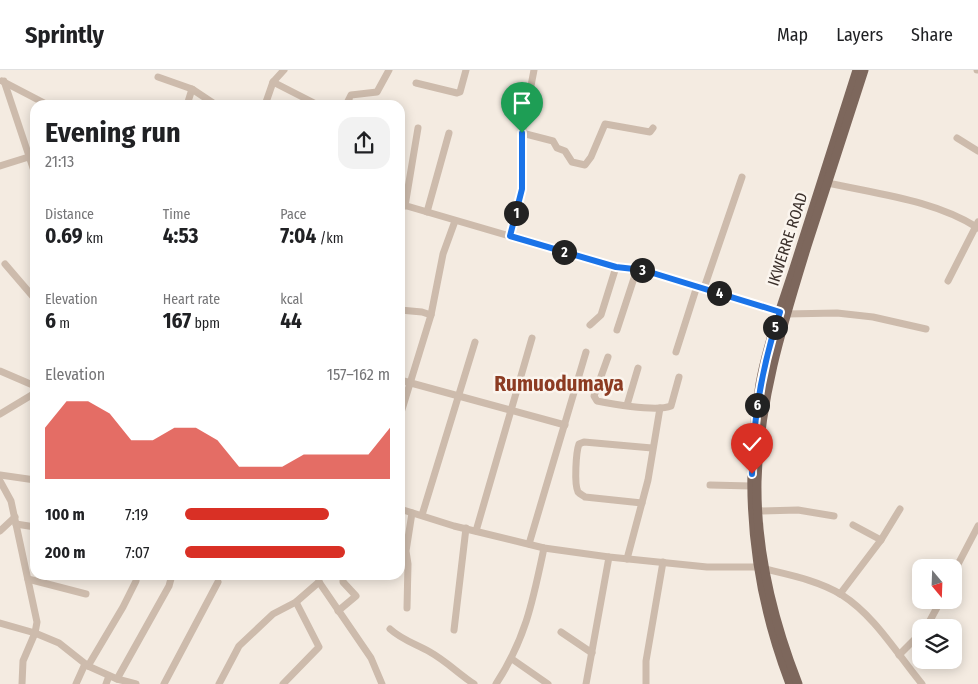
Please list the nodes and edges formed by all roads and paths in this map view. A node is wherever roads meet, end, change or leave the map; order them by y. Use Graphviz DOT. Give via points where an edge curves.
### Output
graph roads {
  1 [pos="284,70"];
  2 [pos="389,70"];
  3 [pos="466,70"];
  4 [pos="534,70"];
  5 [pos="857,70"];
  6 [pos="864,70"];
  7 [pos="158,77"];
  8 [pos="2,81"];
  9 [pos="274,82"];
  10 [pos="416,83"];
  11 [pos="192,90"];
  12 [pos="38,100"];
  13 [pos="189,100"];
  14 [pos="208,100"];
  15 [pos="267,100"];
  16 [pos="308,100"];
  17 [pos="348,100"];
  18 [pos="418,128"];
  19 [pos="653,128"];
  20 [pos="449,133"];
  21 [pos="522,133"];
  22 [pos="957,138"];
  23 [pos="30,151"];
  24 [pos="978,151"];
  25 [pos="30,157"];
  26 [pos="0,166"];
  27 [pos="742,177"];
  28 [pos="828,183"];
  29 [pos="405,191"];
  30 [pos="405,206"];
  31 [pos="427,212"];
  32 [pos="455,221"];
  33 [pos="977,225"];
  34 [pos="510,236"];
  35 [pos="4,264"];
  36 [pos="616,267"];
  37 [pos="637,269"];
  38 [pos="948,281"];
  39 [pos="701,287"];
  40 [pos="30,293"];
  41 [pos="405,311"];
  42 [pos="783,313"];
  43 [pos="431,314"];
  44 [pos="590,325"];
  45 [pos="926,329"];
  46 [pos="617,330"];
  47 [pos="532,338"];
  48 [pos="475,342"];
  49 [pos="586,352"];
  50 [pos="676,352"];
  51 [pos="608,358"];
  52 [pos="638,368"];
  53 [pos="0,371"];
  54 [pos="679,377"];
  55 [pos="405,382"];
  56 [pos="410,383"];
  57 [pos="30,388"];
  58 [pos="30,393"];
  59 [pos="458,396"];
  60 [pos="405,400"];
  61 [pos="627,405"];
  62 [pos="660,408"];
  63 [pos="511,412"];
  64 [pos="0,414"];
  65 [pos="564,426"];
  66 [pos="652,448"];
  67 [pos="0,475"];
  68 [pos="30,479"];
  69 [pos="0,481"];
  70 [pos="710,485"];
  71 [pos="751,486"];
  72 [pos="642,503"];
  73 [pos="900,509"];
  74 [pos="405,511"];
  75 [pos="758,511"];
  76 [pos="412,513"];
  77 [pos="422,515"];
  78 [pos="834,516"];
  79 [pos="15,520"];
  80 [pos="30,525"];
  81 [pos="853,525"];
  82 [pos="978,526"];
  83 [pos="466,528"];
  84 [pos="0,531"];
  85 [pos="476,531"];
  86 [pos="881,540"];
  87 [pos="529,544"];
  88 [pos="544,548"];
  89 [pos="609,557"];
  90 [pos="627,559"];
  91 [pos="961,559"];
  92 [pos="662,562"];
  93 [pos="762,568"];
  94 [pos="28,579"];
  95 [pos="32,580"];
  96 [pos="170,580"];
  97 [pos="317,580"];
  98 [pos="320,580"];
  99 [pos="343,580"];
  100 [pos="136,581"];
  101 [pos="218,582"];
  102 [pos="86,594"];
  103 [pos="840,594"];
  104 [pos="296,602"];
  105 [pos="407,608"];
  106 [pos="338,611"];
  107 [pos="0,623"];
  108 [pos="390,629"];
  109 [pos="454,630"];
  110 [pos="560,632"];
  111 [pos="35,633"];
  112 [pos="912,642"];
  113 [pos="592,653"];
  114 [pos="899,655"];
  115 [pos="512,659"];
  116 [pos="87,665"];
  117 [pos="109,676"];
  118 [pos="117,679"];
  119 [pos="22,684"];
  120 [pos="76,684"];
  121 [pos="106,684"];
  122 [pos="136,684"];
  123 [pos="164,684"];
  124 [pos="219,684"];
  125 [pos="283,684"];
  126 [pos="382,684"];
  127 [pos="474,684"];
  128 [pos="496,684"];
  129 [pos="548,684"];
  130 [pos="586,684"];
  131 [pos="646,684"];
  132 [pos="790,684"];
  133 [pos="798,684"];
  134 [pos="922,684"];
  1 -- 9 [label="street"];
  2 -- 17 [label="street" via="377,92 351,95"];
  3 -- 10 [label="street" via="458,93"];
  4 -- 21 [label="street"];
  5 -- 42 [label="main road, IKWERRE ROAD"];
  6 -- 28 [label="main road"];
  7 -- 11 [label="street"];
  8 -- 12 [label="street"];
  8 -- 23 [label="street"];
  9 -- 15 [label="street"];
  9 -- 16 [label="street"];
  11 -- 13 [label="street"];
  11 -- 14 [label="street"];
  18 -- 29 [label="street"];
  19 -- 21 [label="street" via="650,132 605,124 585,166 572,162 553,141"];
  20 -- 31 [label="street"];
  21 -- 34 [label="street" via="522,189"];
  22 -- 24 [label="street"];
  25 -- 26 [label="street"];
  27 -- 39 [label="street"];
  28 -- 33 [label="street" via="919,204"];
  28 -- 42 [label="main road"];
  30 -- 31 [label="street"];
  31 -- 32 [label="street"];
  32 -- 34 [label="street"];
  32 -- 43 [label="street" via="437,276"];
  33 -- 38 [label="street"];
  34 -- 36 [label="street"];
  35 -- 40 [label="street"];
  36 -- 37 [label="street"];
  36 -- 44 [label="street" via="601,315"];
  37 -- 39 [label="street"];
  37 -- 46 [label="street"];
  39 -- 42 [label="street"];
  39 -- 50 [label="street"];
  41 -- 43 [label="street"];
  42 -- 45 [label="street" via="873,317"];
  42 -- 71 [label="main road, IKWERRE ROAD" via="760,382"];
  42 -- 75 [label="main road" via="765,402 758,460"];
  43 -- 56 [label="street"];
  47 -- 63 [label="street"];
  48 -- 59 [label="street"];
  49 -- 65 [label="street"];
  51 -- 61 [label="street" via="595,399"];
  52 -- 61 [label="street"];
  53 -- 57 [label="street"];
  54 -- 62 [label="street" via="671,406"];
  55 -- 56 [label="street"];
  56 -- 59 [label="street"];
  56 -- 60 [label="street"];
  58 -- 64 [label="street"];
  59 -- 63 [label="street"];
  59 -- 77 [label="street"];
  61 -- 62 [label="street"];
  62 -- 66 [label="street"];
  63 -- 65 [label="street"];
  63 -- 85 [label="street"];
  65 -- 87 [label="street"];
  66 -- 72 [label="street"];
  66 -- 72 [label="street" via="584,442 577,449 576,479 580,494"];
  67 -- 68 [label="street"];
  69 -- 79 [label="street" via="11,501"];
  70 -- 71 [label="street"];
  71 -- 93 [label="main road, IKWERRE ROAD"];
  72 -- 90 [label="street"];
  73 -- 86 [label="street"];
  74 -- 76 [label="street"];
  75 -- 78 [label="street" via="798,510"];
  75 -- 93 [label="main road"];
  76 -- 77 [label="street"];
  76 -- 105 [label="street" via="406,551"];
  77 -- 83 [label="street"];
  79 -- 80 [label="street"];
  79 -- 84 [label="street"];
  79 -- 94 [label="street"];
  81 -- 86 [label="street"];
  82 -- 91 [label="street"];
  83 -- 85 [label="street"];
  83 -- 109 [label="street"];
  85 -- 87 [label="street"];
  86 -- 103 [label="street"];
  87 -- 88 [label="street"];
  88 -- 89 [label="street"];
  88 -- 115 [label="street" via="531,608"];
  89 -- 90 [label="street"];
  89 -- 113 [label="street"];
  90 -- 92 [label="street"];
  92 -- 93 [label="street"];
  92 -- 131 [label="street" via="647,652"];
  93 -- 103 [label="street" via="798,576"];
  93 -- 132 [label="main road, IKWERRE ROAD" via="771,628"];
  93 -- 133 [label="main road"];
  94 -- 111 [label="street" via="37,622"];
  95 -- 102 [label="street"];
  96 -- 118 [label="street"];
  97 -- 104 [label="street"];
  98 -- 106 [label="street"];
  99 -- 106 [label="street" via="356,596"];
  100 -- 116 [label="street"];
  101 -- 123 [label="street"];
  103 -- 114 [label="street" via="871,620"];
  104 -- 124 [label="street" via="273,614 239,646"];
  104 -- 125 [label="street" via="319,647"];
  106 -- 126 [label="street" via="371,658"];
  107 -- 111 [label="street"];
  108 -- 127 [label="street" via="410,644 433,654"];
  110 -- 113 [label="street"];
  111 -- 116 [label="street" via="59,643"];
  111 -- 119 [label="street" via="23,660"];
  112 -- 114 [label="street"];
  113 -- 130 [label="street"];
  114 -- 134 [label="street"];
  115 -- 128 [label="street"];
  115 -- 129 [label="street"];
  116 -- 117 [label="street"];
  116 -- 120 [label="street"];
  117 -- 118 [label="street"];
  117 -- 121 [label="street"];
  118 -- 122 [label="street"];
}
